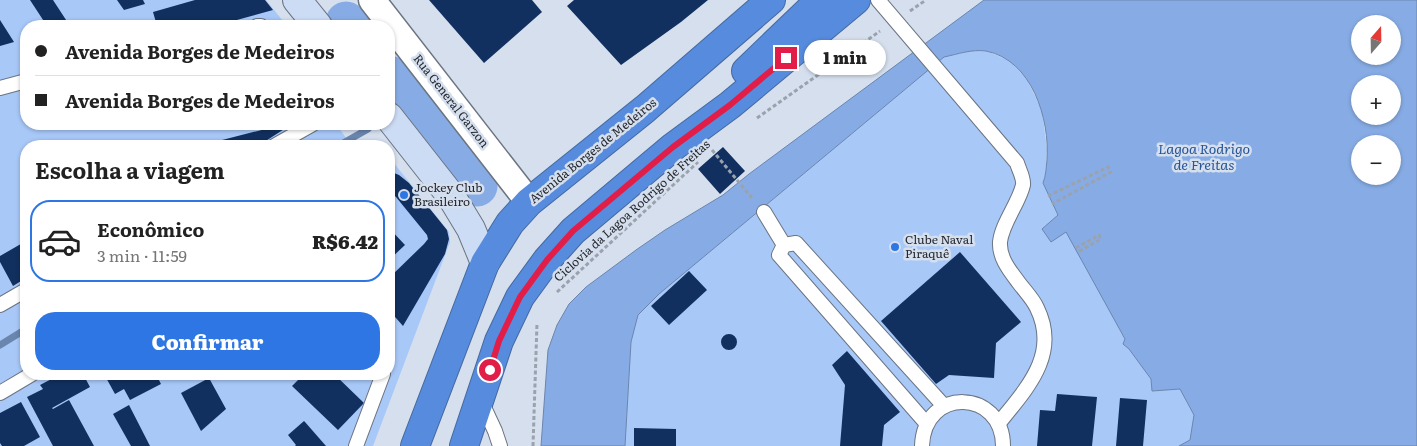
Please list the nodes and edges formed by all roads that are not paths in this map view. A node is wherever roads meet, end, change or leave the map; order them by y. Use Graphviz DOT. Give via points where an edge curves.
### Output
graph roads {
  1 [pos="297,0"];
  2 [pos="372,0"];
  3 [pos="771,0"];
  4 [pos="820,0"];
  5 [pos="856,0"];
  6 [pos="881,3"];
  7 [pos="313,20"];
  8 [pos="388,20"];
  9 [pos="395,30"];
  10 [pos="20,83"];
  11 [pos="0,88"];
  12 [pos="395,125"];
  13 [pos="300,130"];
  14 [pos="713,134"];
  15 [pos="284,140"];
  16 [pos="529,202"];
  17 [pos="764,212"];
  18 [pos="784,245"];
  19 [pos="485,263"];
  20 [pos="834,284"];
  21 [pos="20,293"];
  22 [pos="816,297"];
  23 [pos="0,305"];
  24 [pos="864,318"];
  25 [pos="846,331"];
  26 [pos="894,350"];
  27 [pos="876,366"];
  28 [pos="22,380"];
  29 [pos="381,380"];
  30 [pos="0,393"];
  31 [pos="480,399"];
  32 [pos="944,406"];
  33 [pos="926,423"];
  34 [pos="999,423"];
  35 [pos="356,446"];
  36 [pos="415,446"];
  37 [pos="464,446"];
  38 [pos="500,446"];
  39 [pos="922,446"];
  40 [pos="1003,446"];
  1 -- 7 [label="street"];
  2 -- 8 [label="street, Rua General Garzon"];
  3 -- 16 [label="highway, Avenida Borges de Medeiros" via="645,109"];
  4 -- 14 [label="highway" via="733,86"];
  5 -- 14 [label="highway" via="730,105"];
  6 -- 34 [label="lane" via="1017,163 1022,175 1023,184 1000,242 1006,266 1037,306 1044,323 1044,344 1039,368"];
  9 -- 16 [label="street, Rua General Garzon"];
  10 -- 11 [label="lane"];
  12 -- 19 [label="street" via="452,196"];
  13 -- 15 [label="lane"];
  14 -- 31 [label="highway" via="673,147 573,231 547,260 520,297 499,341"];
  16 -- 19 [label="highway, Avenida Borges de Medeiros" via="510,223"];
  17 -- 18 [label="lane"];
  18 -- 20 [label="lane" via="796,243"];
  18 -- 22 [label="lane" via="778,256"];
  19 -- 36 [label="highway, Avenida Borges de Medeiros"];
  20 -- 22 [label="lane"];
  20 -- 24 [label="lane"];
  21 -- 23 [label="lane"];
  22 -- 25 [label="lane"];
  24 -- 25 [label="lane"];
  24 -- 26 [label="lane"];
  25 -- 27 [label="lane"];
  26 -- 27 [label="lane"];
  26 -- 32 [label="lane"];
  27 -- 33 [label="lane"];
  28 -- 30 [label="lane"];
  29 -- 35 [label="lane"];
  31 -- 37 [label="highway"];
  31 -- 38 [label="lane"];
  32 -- 33 [label="lane"];
  32 -- 34 [label="lane" via="969,402 991,413"];
  33 -- 39 [label="lane"];
  34 -- 40 [label="lane"];
}
